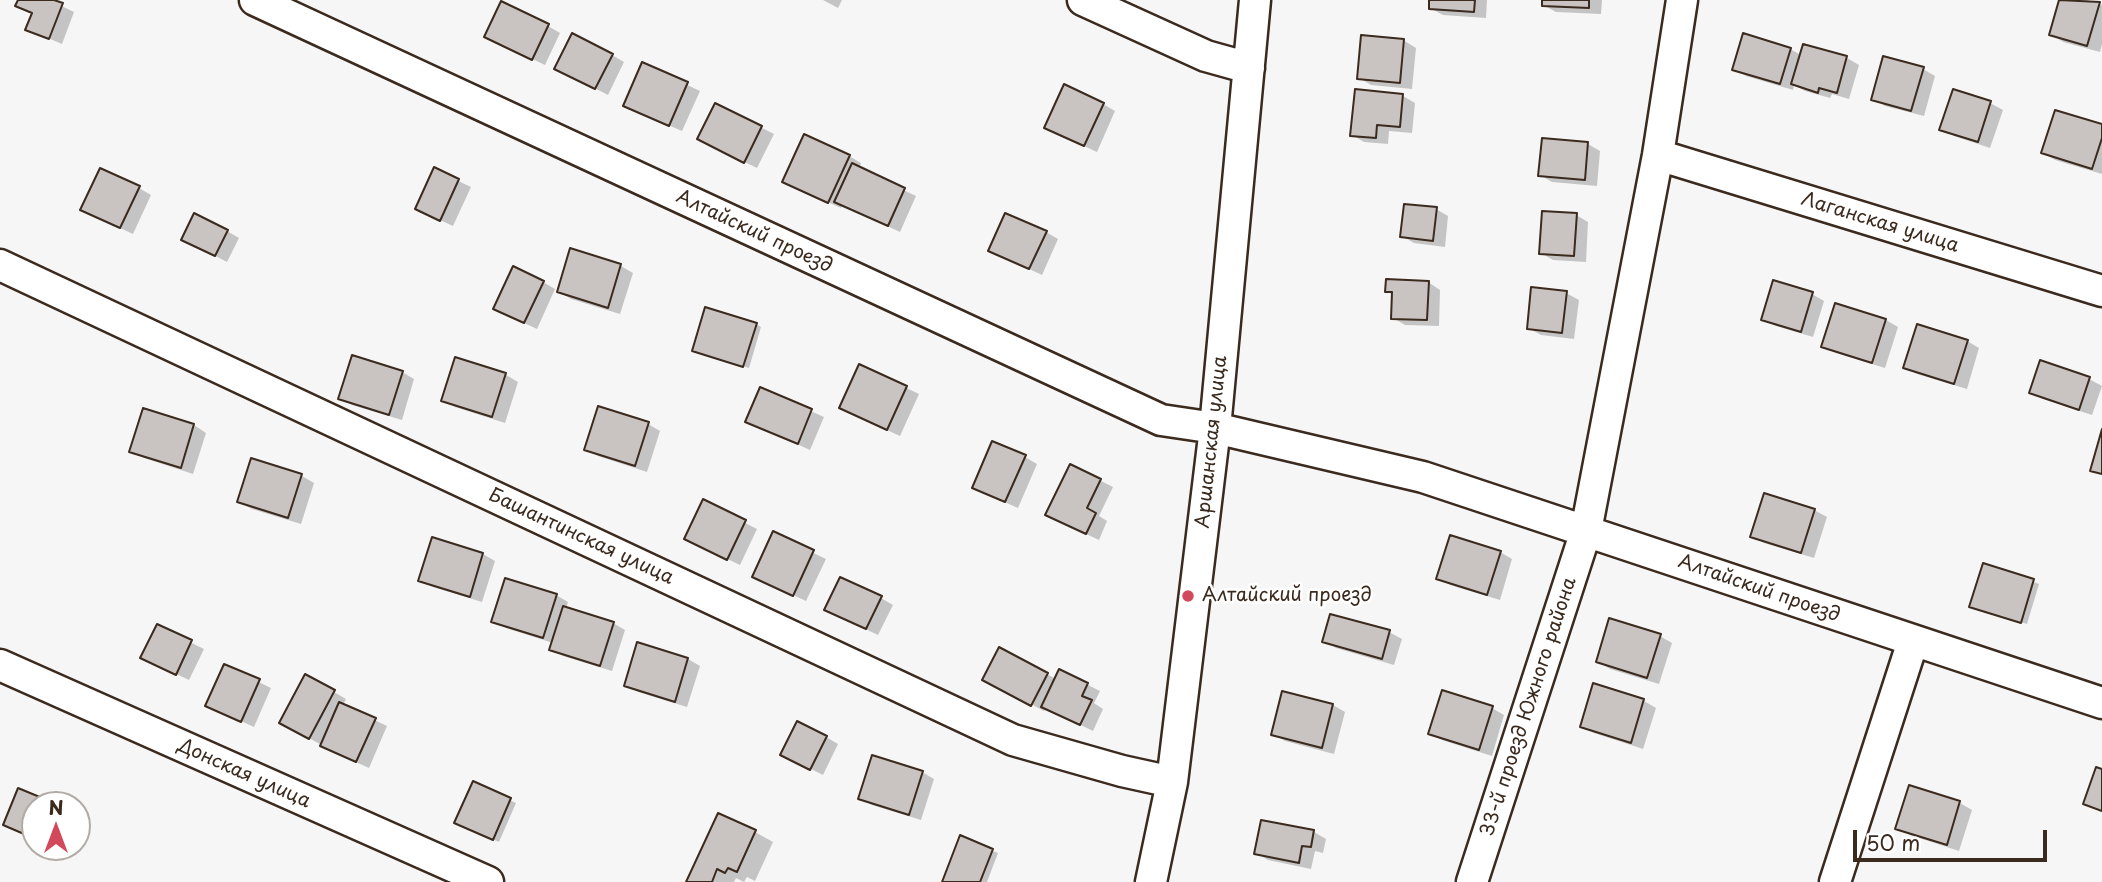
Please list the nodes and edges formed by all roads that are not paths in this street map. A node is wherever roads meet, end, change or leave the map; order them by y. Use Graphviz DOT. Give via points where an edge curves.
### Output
graph roads {
  1 [pos="255,0"];
  2 [pos="1083,0"];
  3 [pos="1255,0"];
  4 [pos="1682,0"];
  5 [pos="1249,68"];
  6 [pos="1658,155"];
  7 [pos="0,265"];
  8 [pos="2102,291"];
  9 [pos="1215,428"];
  10 [pos="1586,531"];
  11 [pos="1913,641"];
  12 [pos="0,665"];
  13 [pos="2102,703"];
  14 [pos="1172,782"];
  15 [pos="488,882"];
  16 [pos="1151,882"];
  17 [pos="1472,882"];
  18 [pos="1835,882"];
  1 -- 9 [label="street, Алтайский проезд" via="1161,420"];
  2 -- 5 [label="street" via="1206,56"];
  3 -- 5 [label="street, Аршанская улица"];
  4 -- 6 [label="street"];
  5 -- 9 [label="street, Аршанская улица"];
  6 -- 8 [label="street, Лаганская улица"];
  6 -- 10 [label="street"];
  7 -- 14 [label="street, Башантинская улица" via="1013,740"];
  9 -- 10 [label="street, Алтайский проезд" via="1423,477"];
  9 -- 14 [label="street, Аршанская улица"];
  10 -- 11 [label="street, Алтайский проезд"];
  10 -- 17 [label="street, 33-й проезд Южного района"];
  11 -- 13 [label="street, Алтайский проезд"];
  11 -- 18 [label="street"];
  12 -- 15 [label="street, Донская улица"];
  14 -- 16 [label="street, Аршанская улица"];
}
